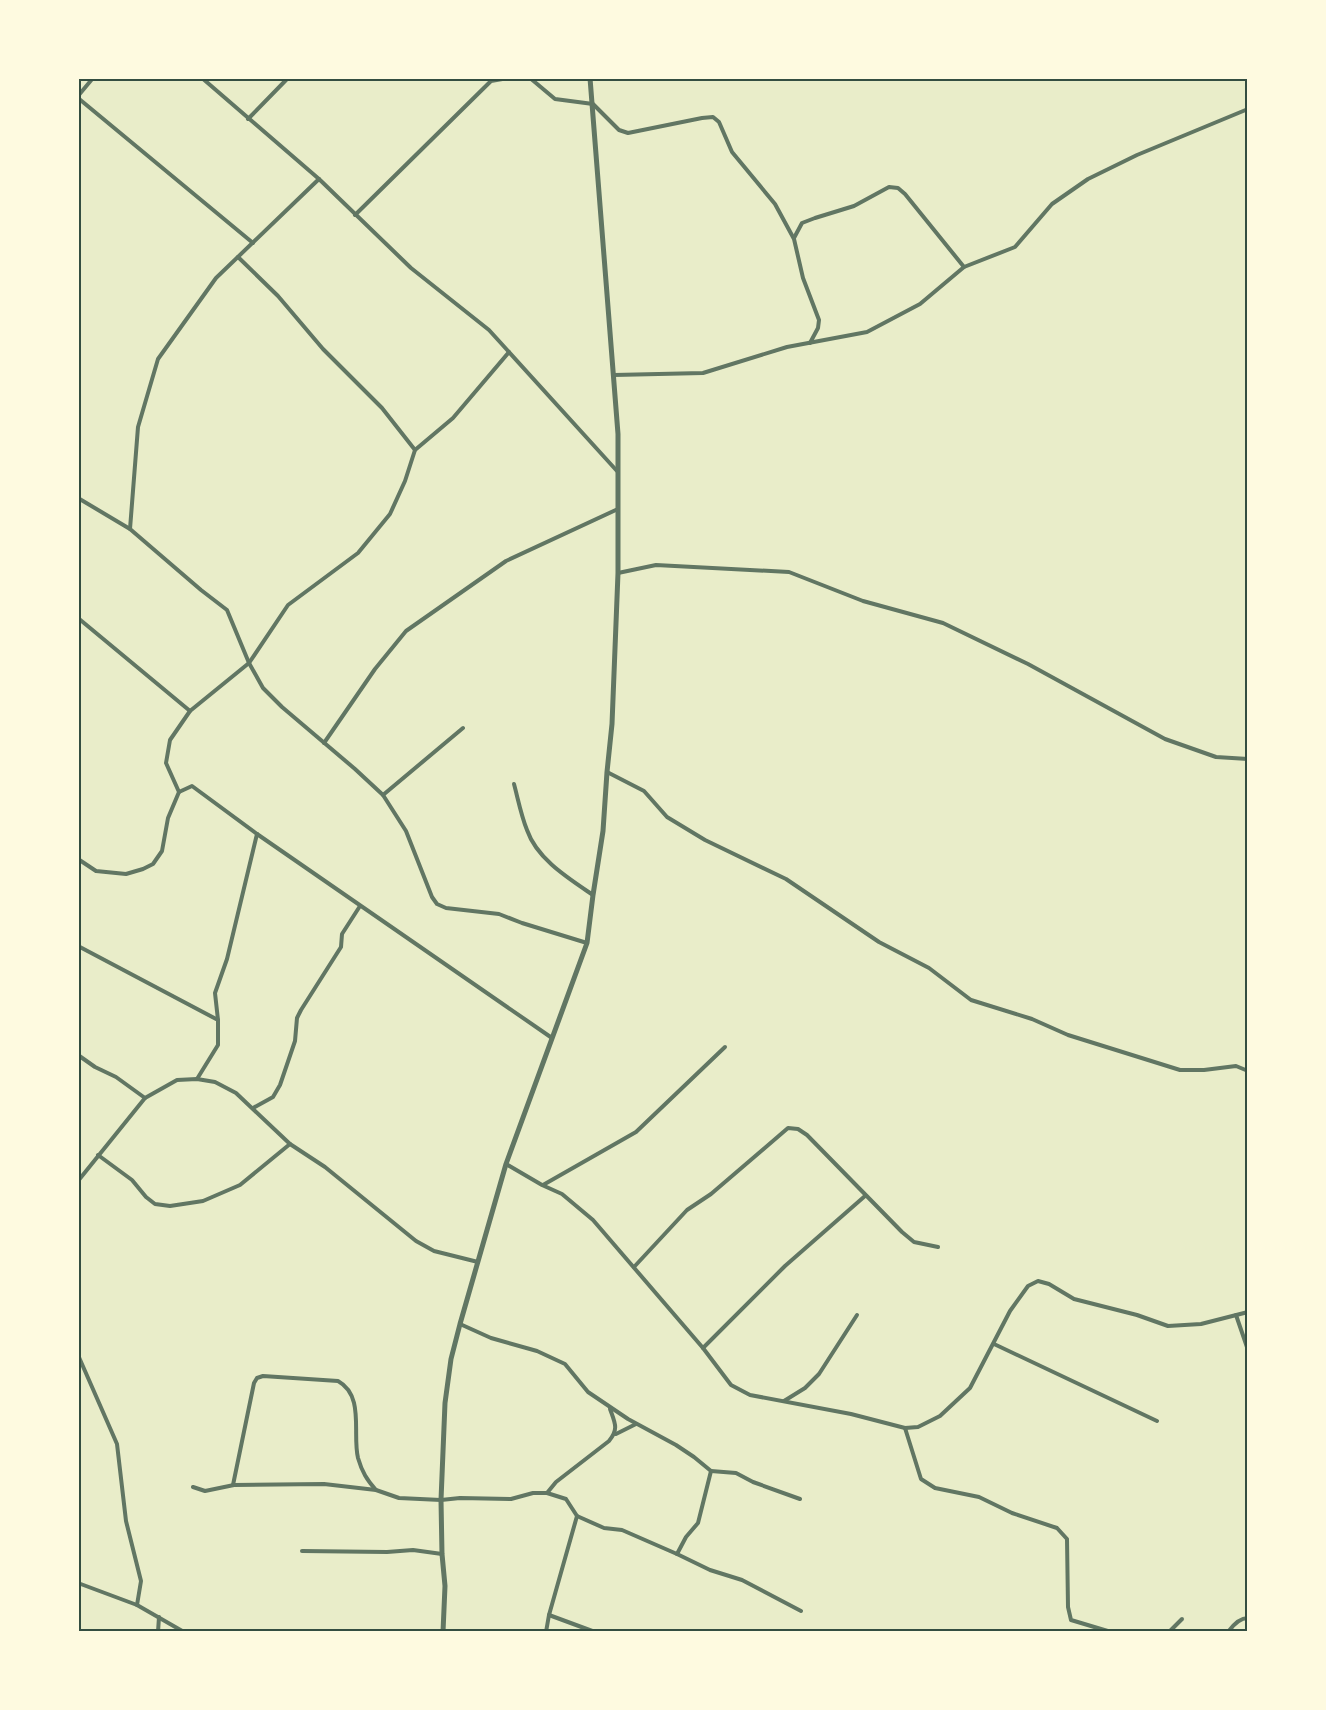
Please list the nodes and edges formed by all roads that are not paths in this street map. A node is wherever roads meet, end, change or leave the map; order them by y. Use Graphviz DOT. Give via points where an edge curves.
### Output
graph roads {
  1 [pos="93,78"];
  2 [pos="202,78"];
  3 [pos="288,78"];
  4 [pos="508,78"];
  5 [pos="530,78"];
  6 [pos="590,78"];
  7 [pos="78,97"];
  8 [pos="593,104"];
  9 [pos="1248,109"];
  10 [pos="248,119"];
  11 [pos="319,179"];
  12 [pos="356,214"];
  13 [pos="794,239"];
  14 [pos="253,243"];
  15 [pos="238,257"];
  16 [pos="964,267"];
  17 [pos="810,344"];
  18 [pos="509,352"];
  19 [pos="614,375"];
  20 [pos="415,450"];
  21 [pos="618,471"];
  22 [pos="78,498"];
  23 [pos="618,509"];
  24 [pos="130,529"];
  25 [pos="618,573"];
  26 [pos="78,618"];
  27 [pos="249,663"];
  28 [pos="190,711"];
  29 [pos="463,728"];
  30 [pos="324,743"];
  31 [pos="1248,759"];
  32 [pos="607,772"];
  33 [pos="514,784"];
  34 [pos="179,792"];
  35 [pos="382,795"];
  36 [pos="257,834"];
  37 [pos="78,860"];
  38 [pos="592,895"];
  39 [pos="360,906"];
  40 [pos="587,943"];
  41 [pos="78,946"];
  42 [pos="218,1020"];
  43 [pos="553,1039"];
  44 [pos="724,1047"];
  45 [pos="78,1055"];
  46 [pos="1248,1071"];
  47 [pos="197,1079"];
  48 [pos="144,1098"];
  49 [pos="253,1108"];
  50 [pos="290,1144"];
  51 [pos="99,1155"];
  52 [pos="506,1164"];
  53 [pos="78,1181"];
  54 [pos="542,1185"];
  55 [pos="865,1196"];
  56 [pos="938,1247"];
  57 [pos="478,1262"];
  58 [pos="634,1267"];
  59 [pos="1248,1312"];
  60 [pos="857,1315"];
  61 [pos="1236,1315"];
  62 [pos="460,1324"];
  63 [pos="994,1344"];
  64 [pos="703,1348"];
  65 [pos="1248,1350"];
  66 [pos="78,1355"];
  67 [pos="783,1401"];
  68 [pos="609,1407"];
  69 [pos="1156,1421"];
  70 [pos="637,1424"];
  71 [pos="905,1428"];
  72 [pos="615,1434"];
  73 [pos="711,1471"];
  74 [pos="233,1485"];
  75 [pos="193,1487"];
  76 [pos="376,1490"];
  77 [pos="547,1493"];
  78 [pos="800,1499"];
  79 [pos="441,1500"];
  80 [pos="577,1516"];
  81 [pos="302,1551"];
  82 [pos="442,1554"];
  83 [pos="677,1554"];
  84 [pos="78,1583"];
  85 [pos="137,1605"];
  86 [pos="801,1611"];
  87 [pos="549,1615"];
  88 [pos="159,1617"];
  89 [pos="1248,1618"];
  90 [pos="1182,1619"];
  91 [pos="158,1632"];
  92 [pos="184,1632"];
  93 [pos="442,1632"];
  94 [pos="546,1632"];
  95 [pos="595,1632"];
  96 [pos="1111,1632"];
  97 [pos="1168,1632"];
  98 [pos="1228,1632"];
  1 -- 7 [label="street"];
  2 -- 10 [label="street"];
  3 -- 10 [label="street"];
  4 -- 12 [label="street" via="491,81"];
  5 -- 8 [label="street" via="555,99"];
  6 -- 8 [label="street"];
  7 -- 14 [label="street"];
  8 -- 13 [label="street" via="628,133 713,117 732,152 775,204"];
  8 -- 19 [label="street"];
  9 -- 16 [label="street" via="1088,179 1052,204 1015,247"];
  10 -- 11 [label="street"];
  11 -- 12 [label="street"];
  11 -- 14 [label="street"];
  12 -- 18 [label="street" via="411,268 489,330"];
  13 -- 16 [label="street" via="802,223 854,206 889,187 898,188"];
  13 -- 17 [label="street" via="819,320"];
  14 -- 15 [label="street"];
  15 -- 20 [label="street" via="382,408"];
  15 -- 24 [label="street" via="216,278 158,359 138,427"];
  16 -- 17 [label="street" via="920,304 867,332"];
  17 -- 19 [label="street" via="787,347 703,373"];
  18 -- 20 [label="street" via="453,418"];
  18 -- 21 [label="street"];
  19 -- 21 [label="street"];
  20 -- 27 [label="street" via="390,514 358,553 288,605"];
  21 -- 23 [label="street"];
  22 -- 24 [label="street"];
  23 -- 25 [label="street"];
  23 -- 30 [label="street" via="506,561 406,632"];
  24 -- 27 [label="street" via="227,610"];
  25 -- 31 [label="street" via="656,565 789,572 863,601 943,623 1028,664 1165,739 1216,757"];
  25 -- 32 [label="street"];
  26 -- 28 [label="street"];
  27 -- 28 [label="street"];
  27 -- 30 [label="street" via="263,688"];
  28 -- 34 [label="street" via="170,740 166,763"];
  29 -- 35 [label="street"];
  30 -- 35 [label="street"];
  32 -- 38 [label="street" via="603,831"];
  32 -- 46 [label="street" via="644,790 667,817 786,879 879,942 929,968 971,1000 1180,1070 1236,1066"];
  33 -- 38 [label="street" via="527,832 537,847 553,867"];
  34 -- 36 [label="street" via="192,786"];
  34 -- 37 [label="street" via="168,818 162,851 153,864 126,874 96,871"];
  35 -- 40 [label="street" via="406,831 437,904 499,914"];
  36 -- 39 [label="street"];
  36 -- 42 [label="street" via="215,993"];
  38 -- 40 [label="street"];
  39 -- 43 [label="street"];
  39 -- 49 [label="street" via="342,934 341,947 300,1010 295,1041 280,1085 273,1097"];
  40 -- 43 [label="street"];
  41 -- 42 [label="street"];
  42 -- 47 [label="street" via="218,1045"];
  43 -- 52 [label="street"];
  44 -- 54 [label="street" via="636,1132"];
  45 -- 48 [label="street"];
  47 -- 48 [label="street" via="177,1080"];
  47 -- 49 [label="street" via="215,1082"];
  48 -- 51 [label="street"];
  49 -- 50 [label="street"];
  50 -- 51 [label="street" via="240,1185 203,1201 170,1206 155,1204"];
  50 -- 57 [label="street" via="325,1167 416,1241 434,1251"];
  51 -- 53 [label="street"];
  52 -- 54 [label="street"];
  52 -- 57 [label="street"];
  54 -- 58 [label="street" via="562,1194 593,1220"];
  55 -- 56 [label="street" via="914,1242"];
  55 -- 58 [label="street" via="807,1135 788,1128 687,1210"];
  55 -- 64 [label="street" via="785,1266"];
  57 -- 62 [label="street"];
  58 -- 64 [label="street"];
  59 -- 61 [label="street"];
  60 -- 67 [label="street" via="819,1374"];
  61 -- 63 [label="street" via="1201,1324 1168,1326 1074,1299 1038,1281 1028,1287 1010,1311"];
  61 -- 65 [label="street"];
  62 -- 68 [label="street" via="565,1364 588,1392"];
  62 -- 79 [label="street" via="445,1403"];
  63 -- 69 [label="street"];
  63 -- 71 [label="street" via="970,1388 940,1416 918,1427"];
  64 -- 67 [label="street" via="731,1385 750,1395"];
  66 -- 85 [label="street" via="117,1444 126,1521 141,1581"];
  67 -- 71 [label="street"];
  68 -- 70 [label="street"];
  68 -- 72 [label="street"];
  70 -- 72 [label="street"];
  70 -- 73 [label="street" via="676,1445"];
  71 -- 96 [label="street" via="921,1479 935,1488 979,1497 1057,1528 1067,1539 1071,1620"];
  72 -- 77 [label="street"];
  73 -- 78 [label="street" via="736,1473"];
  73 -- 83 [label="street" via="698,1524"];
  74 -- 75 [label="street" via="205,1491"];
  74 -- 76 [label="street" via="324,1484"];
  74 -- 76 [label="street" via="254,1383 263,1376 338,1381 345,1385 355,1406 357,1456 364,1478"];
  76 -- 79 [label="street" via="399,1498"];
  77 -- 79 [label="street" via="511,1499"];
  77 -- 80 [label="street" via="567,1499"];
  79 -- 82 [label="street"];
  80 -- 83 [label="street"];
  80 -- 87 [label="street"];
  81 -- 82 [label="street" via="413,1550"];
  82 -- 93 [label="street"];
  83 -- 86 [label="street" via="742,1580"];
  84 -- 85 [label="street"];
  85 -- 88 [label="street"];
  87 -- 94 [label="street"];
  87 -- 95 [label="street"];
  88 -- 91 [label="street"];
  88 -- 92 [label="street"];
  89 -- 98 [label="street"];
  90 -- 97 [label="street"];
}
